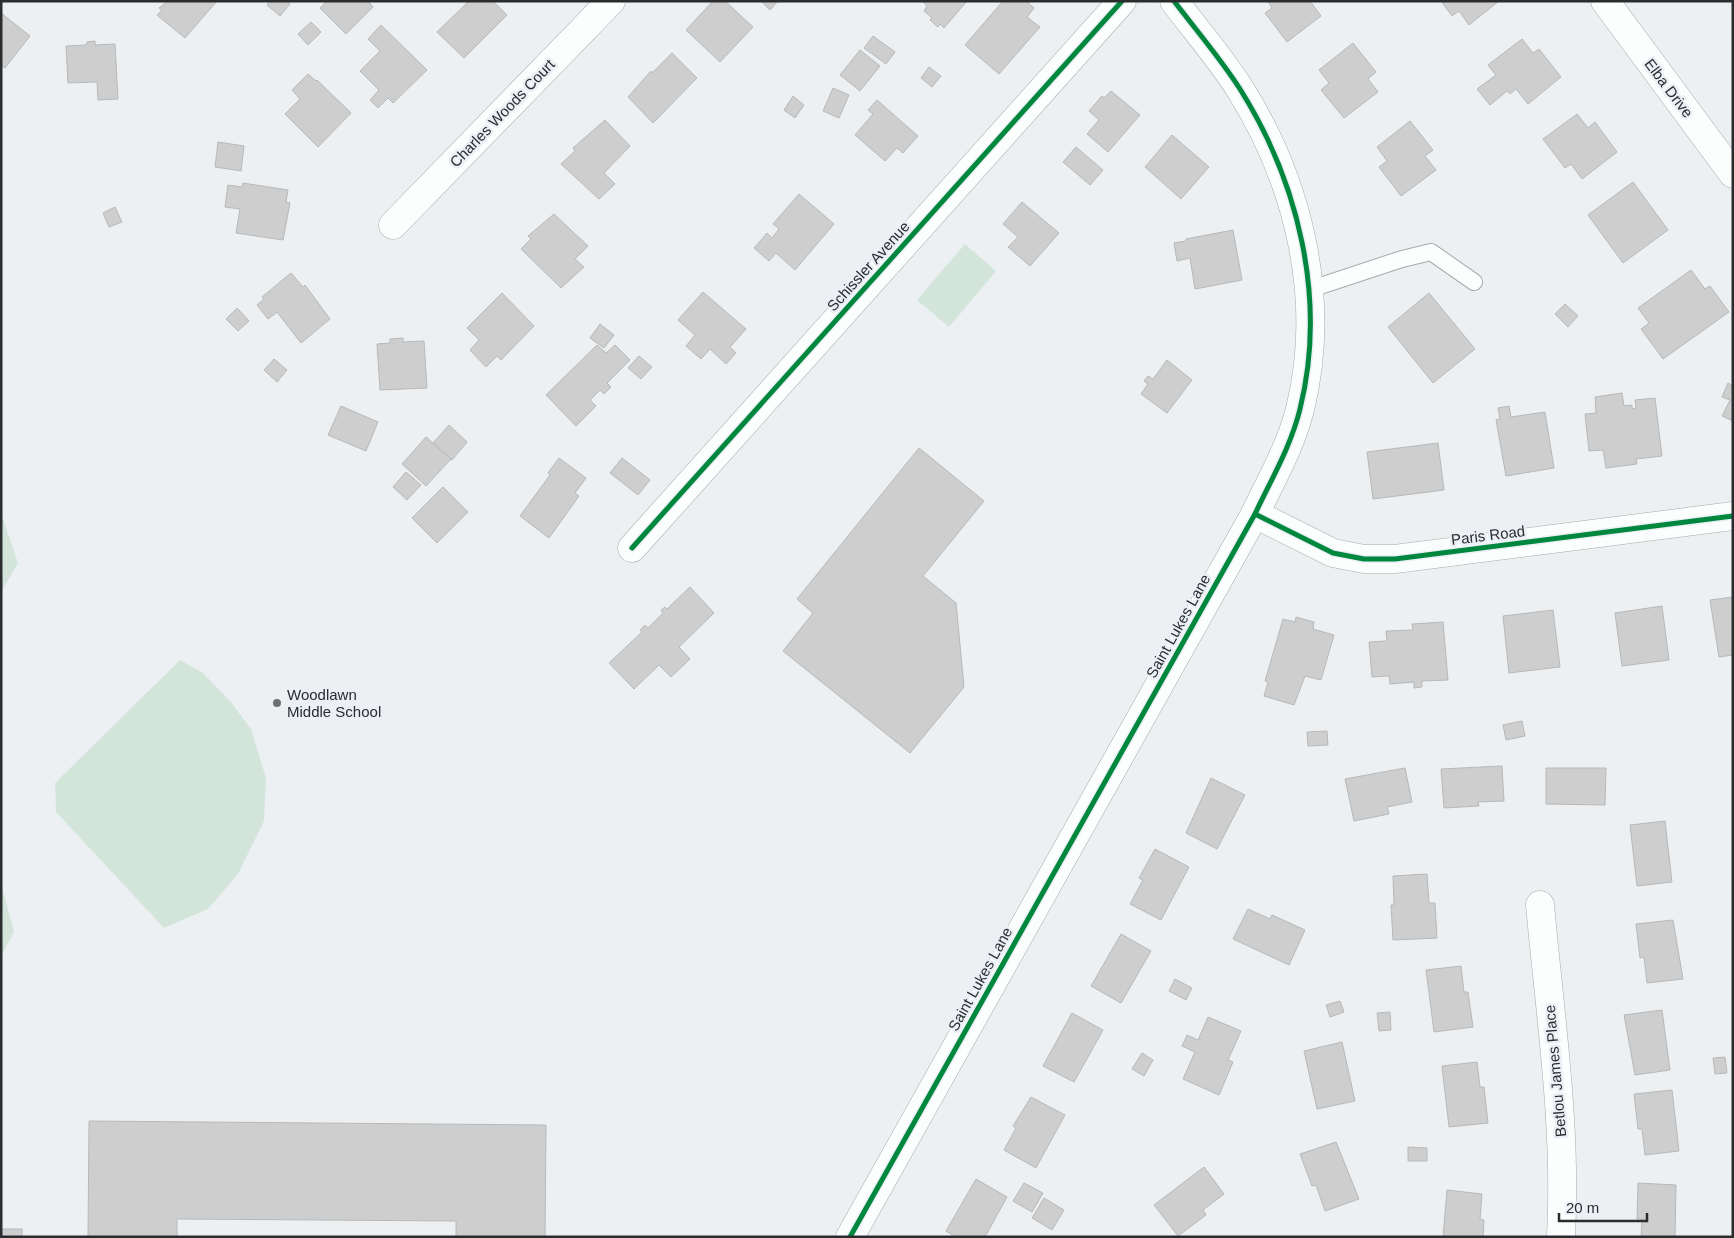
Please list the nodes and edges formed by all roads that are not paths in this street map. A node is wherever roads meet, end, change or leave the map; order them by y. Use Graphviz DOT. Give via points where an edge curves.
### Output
graph roads {
  1 [pos="611,1"];
  2 [pos="1122,1"];
  3 [pos="1174,1"];
  4 [pos="1605,1"];
  5 [pos="1733,174"];
  6 [pos="393,225"];
  7 [pos="1474,282"];
  8 [pos="1308,290"];
  9 [pos="1255,514"];
  10 [pos="1733,516"];
  11 [pos="632,548"];
  12 [pos="1540,906"];
  13 [pos="850,1237"];
  14 [pos="1561,1237"];
  1 -- 6 [label="street, Charles Woods Court"];
  2 -- 11 [label="street, Schissler Avenue"];
  3 -- 8 [label="street, Saint Lukes Lane" via="1240,89 1274,150 1297,214"];
  4 -- 5 [label="street, Elba Drive"];
  7 -- 8 [label="lane" via="1431,252"];
  8 -- 9 [label="street, Saint Lukes Lane" via="1309,350 1300,410"];
  9 -- 10 [label="street, Paris Road" via="1333,553 1364,560 1395,559"];
  9 -- 13 [label="street, Saint Lukes Lane"];
  12 -- 14 [label="street, Betlou James Place" via="1562,1137"];
}
